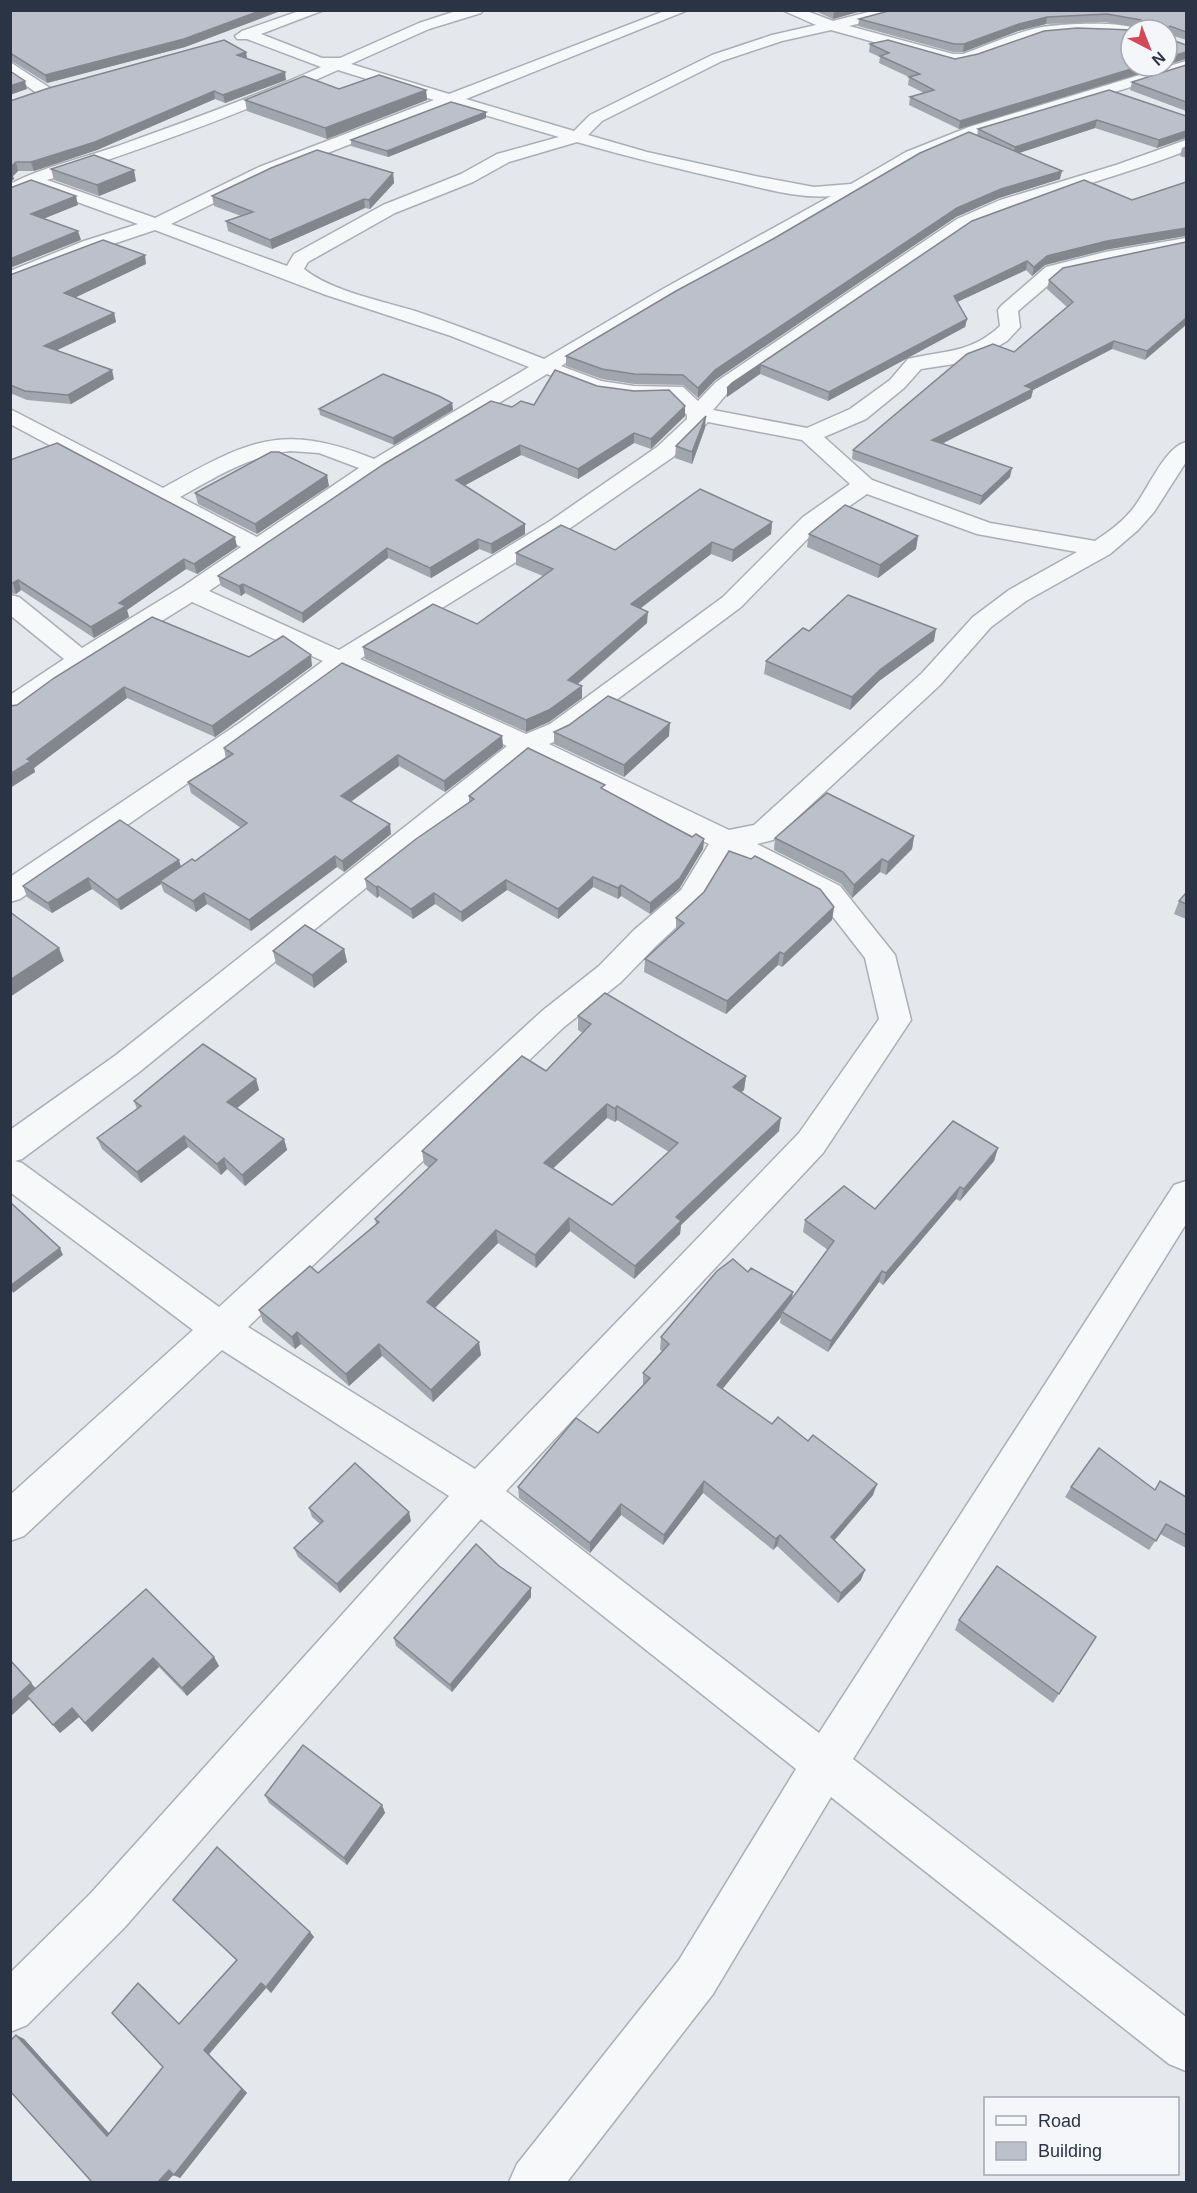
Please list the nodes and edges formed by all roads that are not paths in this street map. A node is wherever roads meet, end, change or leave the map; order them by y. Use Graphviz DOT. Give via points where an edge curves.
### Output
graph roads {
  1 [pos="317,10"];
  2 [pos="476,10"];
  3 [pos="681,10"];
  4 [pos="789,10"];
  5 [pos="897,10"];
  6 [pos="834,26"];
  7 [pos="1119,30"];
  8 [pos="247,34"];
  9 [pos="225,41"];
  10 [pos="343,63"];
  11 [pos="1186,65"];
  12 [pos="10,66"];
  13 [pos="64,87"];
  14 [pos="1106,89"];
  15 [pos="44,92"];
  16 [pos="22,99"];
  17 [pos="450,100"];
  18 [pos="1135,100"];
  19 [pos="577,136"];
  20 [pos="1186,145"];
  21 [pos="10,176"];
  22 [pos="35,178"];
  23 [pos="854,188"];
  24 [pos="10,191"];
  25 [pos="156,224"];
  26 [pos="1186,243"];
  27 [pos="10,278"];
  28 [pos="306,280"];
  29 [pos="544,367"];
  30 [pos="698,414"];
  31 [pos="10,415"];
  32 [pos="20,431"];
  33 [pos="809,435"];
  34 [pos="1186,449"];
  35 [pos="376,467"];
  36 [pos="864,485"];
  37 [pos="163,497"];
  38 [pos="256,546"];
  39 [pos="1102,549"];
  40 [pos="191,592"];
  41 [pos="10,602"];
  42 [pos="342,659"];
  43 [pos="82,661"];
  44 [pos="10,708"];
  45 [pos="526,744"];
  46 [pos="726,840"];
  47 [pos="10,892"];
  48 [pos="10,1149"];
  49 [pos="10,1173"];
  50 [pos="1186,1195"];
  51 [pos="220,1329"];
  52 [pos="478,1493"];
  53 [pos="10,1522"];
  54 [pos="825,1764"];
  55 [pos="10,2008"];
  56 [pos="1186,2047"];
  57 [pos="535,2182"];
  1 -- 8 [label="street"];
  2 -- 10 [label="street" via="424,26"];
  3 -- 17 [label="street"];
  4 -- 6 [label="street"];
  5 -- 6 [label="street"];
  6 -- 7 [label="street" via="954,59 1040,32"];
  6 -- 19 [label="street" via="777,38 717,58 596,118"];
  8 -- 9 [label="street"];
  8 -- 10 [label="street" via="320,62"];
  10 -- 17 [label="street" via="345,69"];
  10 -- 22 [label="street" via="119,151"];
  11 -- 14 [label="street"];
  12 -- 15 [label="street"];
  13 -- 15 [label="street"];
  14 -- 18 [label="street"];
  14 -- 23 [label="street" via="975,130 912,156"];
  15 -- 16 [label="street"];
  17 -- 19 [label="street"];
  17 -- 25 [label="street" via="265,171"];
  19 -- 23 [label="street" via="755,181 814,192"];
  19 -- 28 [label="street" via="503,158 467,178 389,209 301,258 294,270"];
  20 -- 30 [label="street" via="1006,204 963,224 723,386"];
  21 -- 22 [label="street"];
  22 -- 24 [label="street"];
  22 -- 25 [label="street" via="42,185"];
  23 -- 29 [label="street"];
  25 -- 27 [label="street"];
  25 -- 28 [label="street"];
  26 -- 33 [label="street" via="1053,271 1008,310 1010,327 1000,338 974,352 915,363 897,384 858,414"];
  28 -- 29 [label="street" via="458,332"];
  29 -- 30 [label="street" via="597,387 634,392 676,391"];
  29 -- 35 [label="street"];
  30 -- 33 [label="street"];
  30 -- 42 [label="street" via="698,421 643,468 558,526"];
  31 -- 32 [label="street"];
  32 -- 37 [label="street"];
  33 -- 36 [label="street"];
  34 -- 39 [label="street" via="1132,524"];
  35 -- 37 [label="street" via="310,445 264,448 237,457"];
  35 -- 38 [label="street"];
  36 -- 39 [label="street" via="985,529"];
  36 -- 45 [label="street" via="812,522 732,602 559,730"];
  37 -- 38 [label="street"];
  38 -- 40 [label="street"];
  39 -- 46 [label="street" via="1012,600 982,622 933,677 763,832"];
  40 -- 42 [label="street"];
  40 -- 43 [label="street"];
  41 -- 43 [label="street"];
  42 -- 45 [label="street"];
  42 -- 47 [label="street" via="250,728"];
  43 -- 44 [label="street"];
  45 -- 46 [label="street"];
  45 -- 48 [label="street" via="127,1064"];
  46 -- 51 [label="street" via="691,897 610,974 553,1019"];
  46 -- 52 [label="street" via="830,893 880,955 894,1020 811,1143"];
  49 -- 51 [label="street"];
  50 -- 54 [label="street"];
  51 -- 52 [label="street"];
  51 -- 53 [label="street"];
  52 -- 54 [label="street"];
  52 -- 55 [label="street" via="108,1910"];
  54 -- 56 [label="street"];
  54 -- 57 [label="street" via="696,1977"];
}
